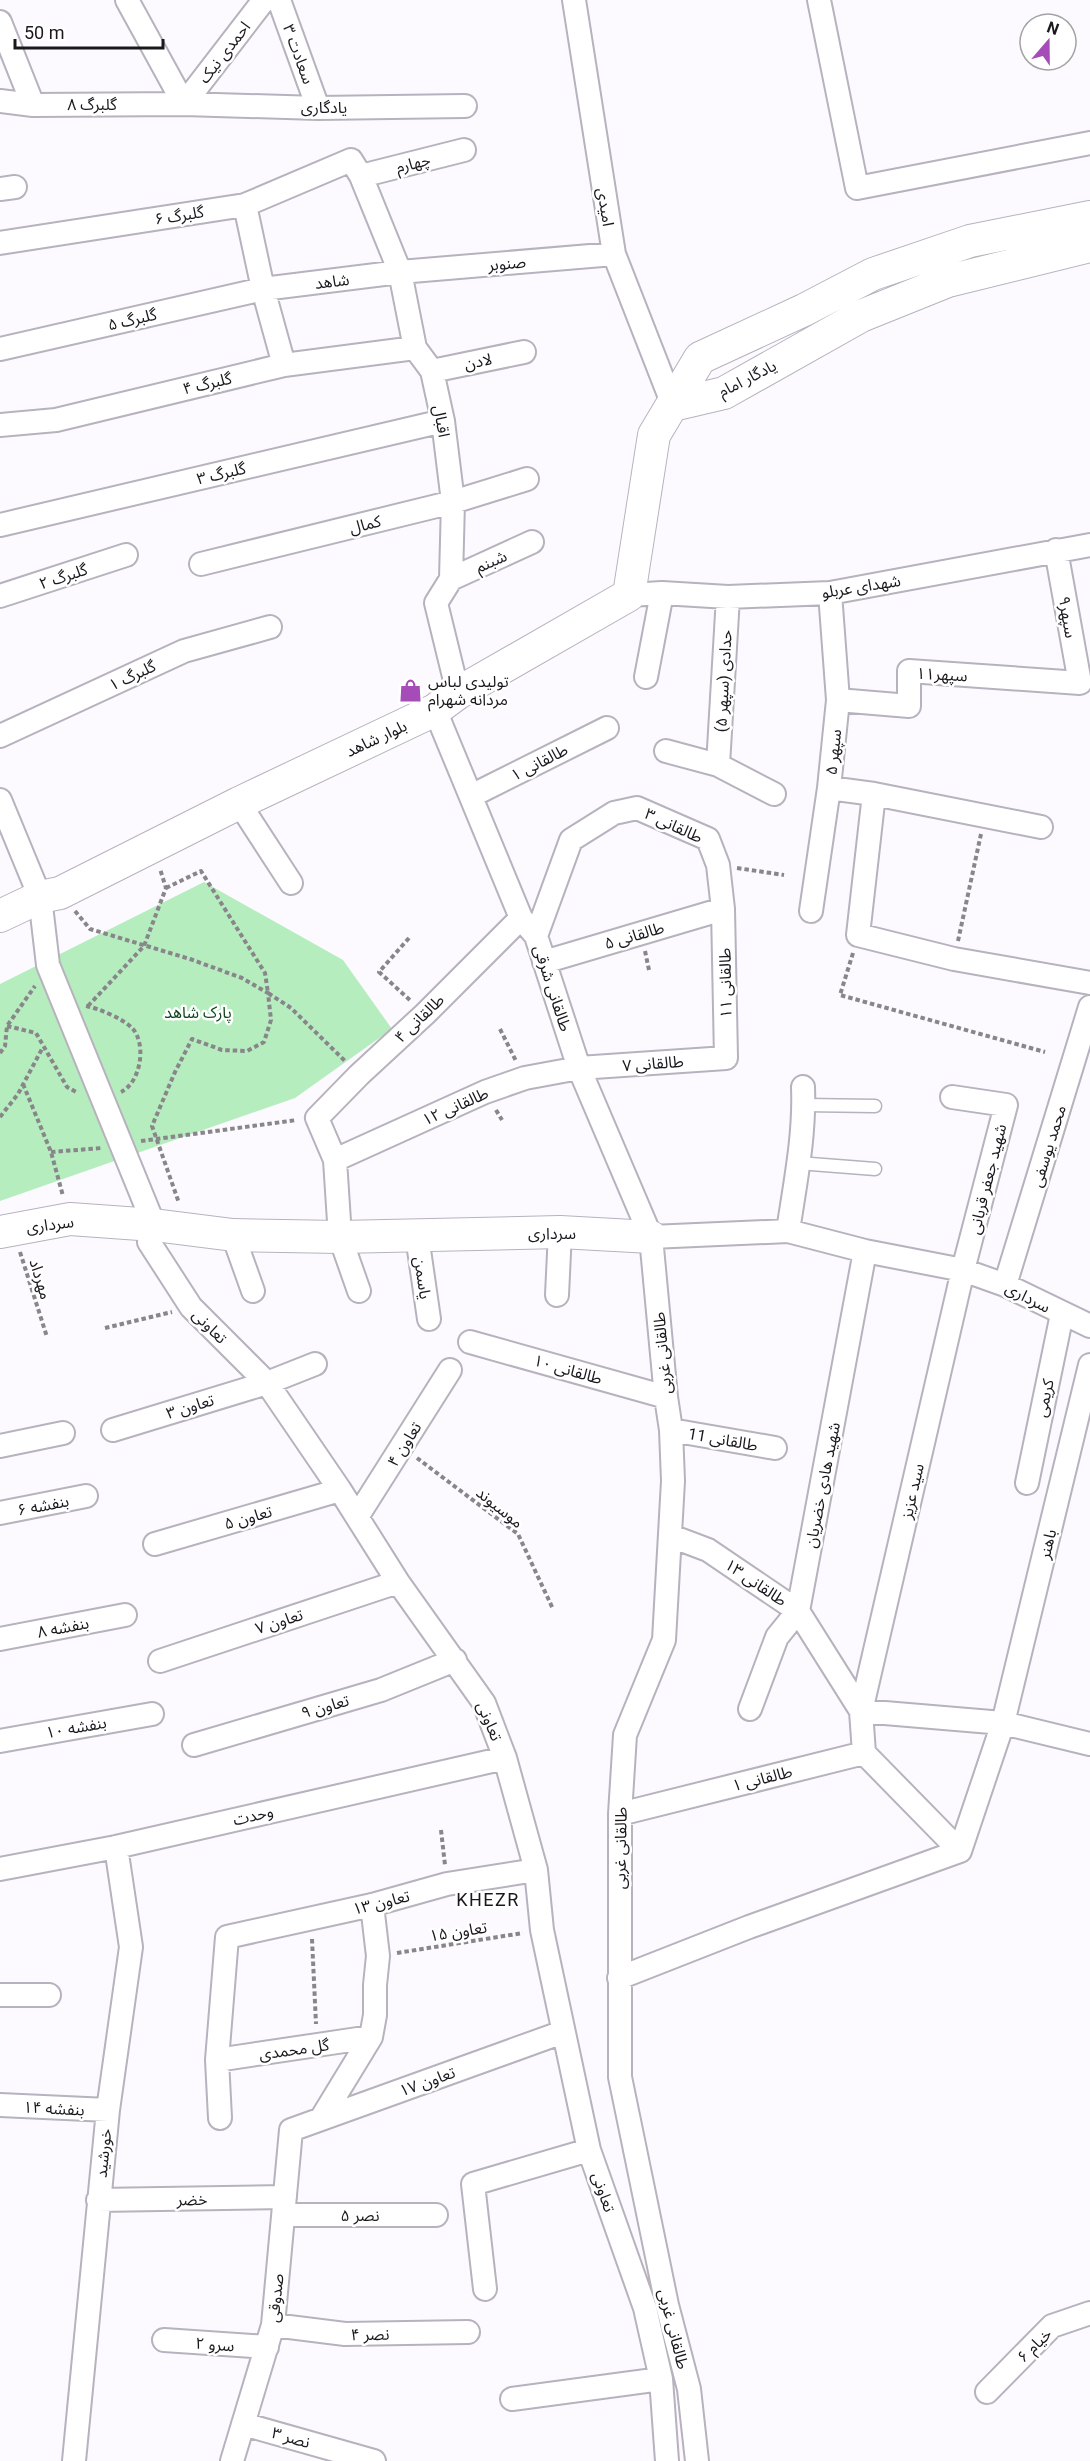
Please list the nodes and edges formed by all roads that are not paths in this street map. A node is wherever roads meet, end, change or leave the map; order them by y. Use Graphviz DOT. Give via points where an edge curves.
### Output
graph roads {
  1 [pos="127,0"];
  2 [pos="264,0"];
  3 [pos="279,0"];
  4 [pos="574,0"];
  5 [pos="819,0"];
  6 [pos="0,22"];
  7 [pos="0,101"];
  8 [pos="184,104"];
  9 [pos="33,105"];
  10 [pos="465,106"];
  11 [pos="318,108"];
  12 [pos="1090,143"];
  13 [pos="464,150"];
  14 [pos="356,168"];
  15 [pos="245,205"];
  16 [pos="1090,217"];
  17 [pos="0,243"];
  18 [pos="1090,246"];
  19 [pos="614,254"];
  20 [pos="400,272"];
  21 [pos="263,289"];
  22 [pos="415,348"];
  23 [pos="0,349"];
  24 [pos="524,352"];
  25 [pos="284,365"];
  26 [pos="432,371"];
  27 [pos="673,405"];
  28 [pos="443,421"];
  29 [pos="0,425"];
  30 [pos="527,479"];
  31 [pos="453,502"];
  32 [pos="0,525"];
  33 [pos="532,542"];
  34 [pos="1090,545"];
  35 [pos="1056,550"];
  36 [pos="126,555"];
  37 [pos="201,564"];
  38 [pos="451,579"];
  39 [pos="662,593"];
  40 [pos="830,593"];
  41 [pos="629,595"];
  42 [pos="0,596"];
  43 [pos="728,597"];
  44 [pos="270,627"];
  45 [pos="646,677"];
  46 [pos="1080,683"];
  47 [pos="838,700"];
  48 [pos="446,702"];
  49 [pos="607,728"];
  50 [pos="0,736"];
  51 [pos="666,752"];
  52 [pos="718,765"];
  53 [pos="829,788"];
  54 [pos="774,794"];
  55 [pos="874,794"];
  56 [pos="471,796"];
  57 [pos="0,800"];
  58 [pos="239,803"];
  59 [pos="1041,827"];
  60 [pos="291,883"];
  61 [pos="50,895"];
  62 [pos="723,909"];
  63 [pos="811,911"];
  64 [pos="0,916"];
  65 [pos="521,918"];
  66 [pos="536,936"];
  67 [pos="544,962"];
  68 [pos="1090,983"];
  69 [pos="1090,1007"];
  70 [pos="726,1058"];
  71 [pos="579,1068"];
  72 [pos="803,1096"];
  73 [pos="952,1097"];
  74 [pos="874,1106"];
  75 [pos="335,1160"];
  76 [pos="798,1163"];
  77 [pos="875,1169"];
  78 [pos="154,1225"];
  79 [pos="7,1230"];
  80 [pos="788,1231"];
  81 [pos="560,1232"];
  82 [pos="233,1235"];
  83 [pos="417,1236"];
  84 [pos="340,1237"];
  85 [pos="651,1237"];
  86 [pos="865,1251"];
  87 [pos="963,1270"];
  88 [pos="1005,1285"];
  89 [pos="253,1291"];
  90 [pos="359,1292"];
  91 [pos="557,1294"];
  92 [pos="1062,1314"];
  93 [pos="429,1319"];
  94 [pos="1090,1326"];
  95 [pos="471,1342"];
  96 [pos="315,1364"];
  97 [pos="1090,1365"];
  98 [pos="450,1370"];
  99 [pos="267,1383"];
  100 [pos="666,1396"];
  101 [pos="113,1430"];
  102 [pos="671,1430"];
  103 [pos="63,1433"];
  104 [pos="0,1446"];
  105 [pos="775,1448"];
  106 [pos="1027,1483"];
  107 [pos="340,1490"];
  108 [pos="86,1496"];
  109 [pos="0,1513"];
  110 [pos="357,1517"];
  111 [pos="671,1536"];
  112 [pos="155,1544"];
  113 [pos="398,1582"];
  114 [pos="798,1611"];
  115 [pos="125,1615"];
  116 [pos="0,1639"];
  117 [pos="160,1660"];
  118 [pos="454,1660"];
  119 [pos="750,1708"];
  120 [pos="861,1711"];
  121 [pos="152,1714"];
  122 [pos="1004,1723"];
  123 [pos="0,1741"];
  124 [pos="1090,1744"];
  125 [pos="194,1745"];
  126 [pos="864,1753"];
  127 [pos="505,1758"];
  128 [pos="620,1814"];
  129 [pos="116,1846"];
  130 [pos="960,1851"];
  131 [pos="0,1869"];
  132 [pos="536,1870"];
  133 [pos="372,1905"];
  134 [pos="619,1978"];
  135 [pos="0,1995"];
  136 [pos="49,1995"];
  137 [pos="563,2032"];
  138 [pos="371,2037"];
  139 [pos="217,2060"];
  140 [pos="0,2105"];
  141 [pos="108,2110"];
  142 [pos="220,2118"];
  143 [pos="321,2119"];
  144 [pos="291,2130"];
  145 [pos="589,2150"];
  146 [pos="98,2200"];
  147 [pos="285,2206"];
  148 [pos="436,2215"];
  149 [pos="484,2289"];
  150 [pos="656,2306"];
  151 [pos="1090,2313"];
  152 [pos="273,2325"];
  153 [pos="468,2332"];
  154 [pos="164,2340"];
  155 [pos="267,2348"];
  156 [pos="661,2379"];
  157 [pos="987,2392"];
  158 [pos="512,2398"];
  159 [pos="243,2424"];
  160 [pos="80,2460"];
  161 [pos="232,2461"];
  162 [pos="374,2461"];
  163 [pos="667,2461"];
  164 [pos="697,2461"];
  1 -- 8 [label="street"];
  2 -- 8 [label="street, احمدی نیک"];
  3 -- 11 [label="street, سعادت ۳"];
  4 -- 19 [label="street, امیدی"];
  5 -- 12 [label="street" via="857,188"];
  6 -- 9 [label="street"];
  7 -- 9 [label="street, گلبرگ ۸"];
  8 -- 9 [label="street, گلبرگ ۸"];
  8 -- 11 [label="street, یادگاری"];
  10 -- 11 [label="street, یادگاری"];
  13 -- 14 [label="street, چهارم"];
  14 -- 15 [label="street, گلبرگ ۶"];
  14 -- 20 [label="street, اقبال"];
  15 -- 17 [label="street, گلبرگ ۶"];
  15 -- 21 [label="street"];
  16 -- 27 [label="main road" via="970,242 873,274 700,358"];
  18 -- 27 [label="main road, یادگار امام" via="948,281 861,316 724,393"];
  19 -- 20 [label="street, صنوبر"];
  19 -- 27 [label="street, امیدی"];
  20 -- 21 [label="street, شاهد"];
  20 -- 22 [label="street, اقبال"];
  21 -- 23 [label="street, گلبرگ ۵"];
  21 -- 25 [label="street"];
  22 -- 25 [label="street, گلبرگ ۴"];
  22 -- 26 [label="street, اقبال"];
  24 -- 26 [label="street, لادن"];
  25 -- 29 [label="street, گلبرگ ۴" via="56,420"];
  26 -- 28 [label="street, اقبال"];
  27 -- 41 [label="main road" via="654,435"];
  28 -- 31 [label="street, اقبال"];
  28 -- 32 [label="street, گلبرگ ۳"];
  30 -- 31 [label="street, کمال"];
  31 -- 37 [label="street, کمال"];
  31 -- 38 [label="street, اقبال"];
  33 -- 38 [label="street, شبنم"];
  34 -- 35 [label="street, شهدای عربلو"];
  35 -- 40 [label="street, شهدای عربلو"];
  35 -- 46 [label="street, سپهر۹"];
  36 -- 42 [label="street, گلبرگ ۲"];
  38 -- 48 [label="street, اقبال" via="436,603"];
  39 -- 41 [label="street, شهدای عربلو"];
  39 -- 43 [label="street, شهدای عربلو"];
  39 -- 45 [label="street"];
  40 -- 43 [label="street, شهدای عربلو"];
  40 -- 47 [label="street, سپهر ۵"];
  41 -- 48 [label="main road, بلوار شاهد"];
  43 -- 52 [label="street, حدادی (سپهر ۵)"];
  44 -- 50 [label="street, گلبرگ ۱" via="184,651"];
  46 -- 47 [label="street, سپهر۱۱" via="909,671 909,706"];
  47 -- 53 [label="street, سپهر ۵"];
  48 -- 56 [label="street, طالقانی شرقی"];
  48 -- 58 [label="main road, بلوار شاهد"];
  49 -- 56 [label="street, طالقانی ۱"];
  51 -- 52 [label="street"];
  52 -- 54 [label="street"];
  53 -- 55 [label="street"];
  53 -- 63 [label="street, سپهر ۵"];
  55 -- 59 [label="street"];
  55 -- 68 [label="street" via="858,935 954,959"];
  56 -- 65 [label="street, طالقانی شرقی"];
  57 -- 61 [label="street, تعاونی"];
  58 -- 60 [label="street"];
  58 -- 61 [label="main road, بلوار شاهد"];
  61 -- 64 [label="main road, بلوار شاهد"];
  61 -- 78 [label="street, تعاونی" via="48,965"];
  62 -- 66 [label="street, طالقانی ۳" via="718,865 708,839 636,808 614,813 571,840"];
  62 -- 67 [label="street, طالقانی ۵"];
  62 -- 70 [label="street, طالقانی ۱۱"];
  65 -- 66 [label="street, طالقانی شرقی"];
  65 -- 75 [label="street, طالقانی ۴" via="316,1118"];
  66 -- 67 [label="street, طالقانی شرقی"];
  67 -- 71 [label="street, طالقانی شرقی"];
  69 -- 88 [label="street, محمد یوسفی"];
  70 -- 71 [label="street, طالقانی ۷"];
  71 -- 75 [label="street, طالقانی ۱۲" via="525,1078 485,1092"];
  71 -- 85 [label="street, طالقانی شرقی"];
  72 -- 74 [label="lane"];
  72 -- 76 [label="street"];
  73 -- 87 [label="street, شهید جعفر قربانی" via="1006,1105"];
  75 -- 84 [label="street"];
  76 -- 77 [label="lane"];
  76 -- 80 [label="street"];
  78 -- 79 [label="main road, سرداری" via="70,1219"];
  78 -- 82 [label="main road, سرداری"];
  78 -- 99 [label="street, تعاونی" via="149,1242 191,1307"];
  80 -- 85 [label="street, سرداری"];
  80 -- 86 [label="street, سرداری"];
  81 -- 83 [label="main road, سرداری"];
  81 -- 85 [label="main road, سرداری"];
  81 -- 91 [label="street"];
  82 -- 84 [label="main road, سرداری"];
  82 -- 89 [label="street"];
  83 -- 84 [label="main road, سرداری"];
  83 -- 93 [label="street, یاسمن"];
  84 -- 90 [label="street"];
  85 -- 100 [label="street, طالقانی غربی"];
  86 -- 87 [label="street, سرداری"];
  86 -- 114 [label="street, شهید هادی خضریان"];
  87 -- 88 [label="street, سرداری"];
  87 -- 120 [label="street, سید عزیز"];
  88 -- 92 [label="street, سرداری"];
  92 -- 94 [label="street, سرداری"];
  92 -- 106 [label="street, کریمی"];
  95 -- 100 [label="street, طالقانی ۱۰"];
  96 -- 99 [label="street, تعاون ۳"];
  97 -- 122 [label="street, باهنر"];
  98 -- 110 [label="street, تعاون ۴"];
  99 -- 101 [label="street, تعاون ۳"];
  99 -- 107 [label="street, تعاونی"];
  100 -- 102 [label="street, طالقانی غربی"];
  102 -- 105 [label="street, طالقانی 11"];
  102 -- 111 [label="street, طالقانی غربی"];
  103 -- 104 [label="street"];
  107 -- 110 [label="street, تعاونی"];
  107 -- 112 [label="street, تعاون ۵"];
  108 -- 109 [label="street, بنفشه ۶"];
  110 -- 113 [label="street, تعاونی"];
  111 -- 114 [label="street, طالقانی ۱۳" via="708,1550"];
  111 -- 128 [label="street, طالقانی غربی" via="664,1640 625,1735"];
  113 -- 117 [label="street, تعاون ۷"];
  113 -- 118 [label="street, تعاونی"];
  114 -- 119 [label="street, شهید هادی خضریان" via="777,1636"];
  114 -- 120 [label="street, طالقانی ۱۳"];
  115 -- 116 [label="street, بنفشه ۸"];
  118 -- 125 [label="street, تعاون ۹" via="381,1690"];
  118 -- 127 [label="street, تعاونی" via="484,1703"];
  120 -- 122 [label="street"];
  120 -- 126 [label="street"];
  121 -- 123 [label="street, بنفشه ۱۰"];
  122 -- 124 [label="street"];
  122 -- 130 [label="street, باهنر"];
  126 -- 128 [label="street, طالقانی ۱"];
  126 -- 130 [label="street"];
  127 -- 129 [label="street, وحدت"];
  127 -- 132 [label="street, تعاونی"];
  128 -- 134 [label="street, طالقانی غربی"];
  129 -- 131 [label="street, وحدت"];
  129 -- 141 [label="street, خورشید" via="130,1947"];
  130 -- 134 [label="street"];
  132 -- 133 [label="street, تعاون ۱۳" via="447,1884"];
  132 -- 137 [label="street, تعاونی" via="542,1930"];
  133 -- 138 [label="street" via="378,1956"];
  133 -- 139 [label="street, تعاون ۱۳" via="227,1937"];
  134 -- 150 [label="street, طالقانی غربی" via="620,2077"];
  135 -- 136 [label="street"];
  137 -- 143 [label="street, تعاون ۱۷"];
  137 -- 145 [label="street, تعاونی"];
  138 -- 139 [label="street, گل محمدی"];
  138 -- 143 [label="street"];
  139 -- 142 [label="street"];
  140 -- 141 [label="street, بنفشه ۱۴"];
  141 -- 146 [label="street, خورشید"];
  143 -- 144 [label="street, تعاون ۱۷"];
  144 -- 147 [label="street, صدوقی"];
  145 -- 149 [label="street" via="473,2184"];
  145 -- 150 [label="street, تعاونی"];
  146 -- 147 [label="street, خضر"];
  146 -- 160 [label="street, خورشید"];
  147 -- 148 [label="street, نصر ۵"];
  147 -- 152 [label="street, صدوقی"];
  150 -- 156 [label="street, طالقانی غربی"];
  150 -- 164 [label="street, طالقانی غربی" via="689,2390"];
  151 -- 157 [label="street, خیام ۶" via="1052,2326"];
  152 -- 153 [label="street, نصر ۴" via="345,2334"];
  152 -- 155 [label="street, صدوقی"];
  154 -- 155 [label="street, سرو ۲"];
  155 -- 159 [label="street, صدوقی"];
  156 -- 158 [label="street"];
  156 -- 163 [label="street, طالقانی غربی"];
  159 -- 161 [label="street, صدوقی"];
  159 -- 162 [label="street, نصر ۳"];
}
